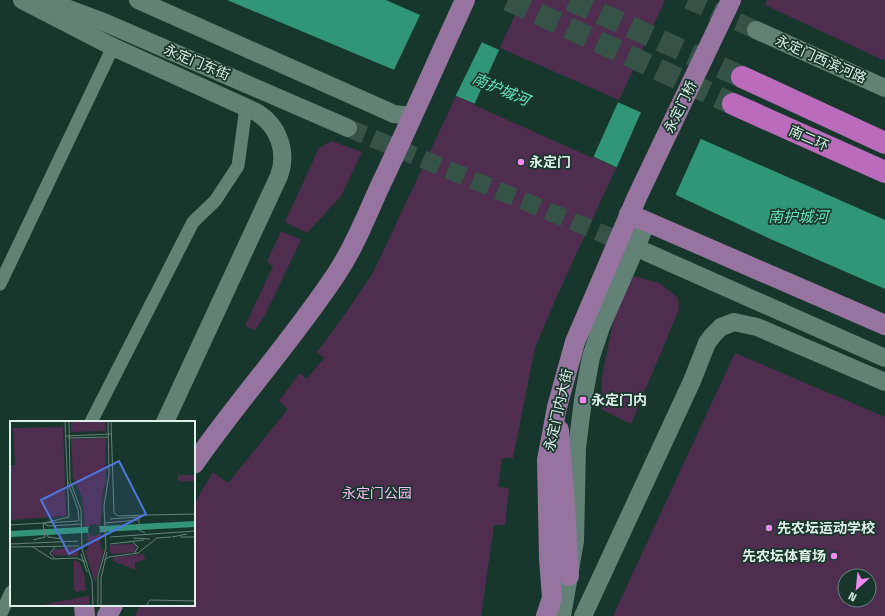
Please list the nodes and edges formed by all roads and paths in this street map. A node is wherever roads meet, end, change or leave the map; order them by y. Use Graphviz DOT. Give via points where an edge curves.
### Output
graph roads {
  1 [pos="22,0"];
  2 [pos="45,0"];
  3 [pos="80,0"];
  4 [pos="138,0"];
  5 [pos="465,0"];
  6 [pos="731,0"];
  7 [pos="756,30"];
  8 [pos="113,47"];
  9 [pos="742,77"];
  10 [pos="885,88"];
  11 [pos="733,104"];
  12 [pos="246,107"];
  13 [pos="415,109"];
  14 [pos="885,143"];
  15 [pos="881,173"];
  16 [pos="633,205"];
  17 [pos="648,222"];
  18 [pos="0,284"];
  19 [pos="885,325"];
  20 [pos="885,349"];
  21 [pos="885,358"];
  22 [pos="885,382"];
  23 [pos="557,407"];
  24 [pos="92,421"];
  25 [pos="165,421"];
  26 [pos="201,450"];
  27 [pos="195,462"];
  28 [pos="569,576"];
  29 [pos="10,594"];
  30 [pos="79,606"];
  31 [pos="84,606"];
  32 [pos="112,606"];
  33 [pos="0,616"];
  34 [pos="74,616"];
  35 [pos="85,616"];
  36 [pos="107,616"];
  37 [pos="546,616"];
  38 [pos="562,616"];
  39 [pos="583,616"];
  1 -- 8 [label="street"];
  2 -- 3 [label="street, 永定门东街" via="350,124"];
  4 -- 13 [label="street" via="389,112 400,116"];
  5 -- 13 [label="main road"];
  6 -- 16 [label="main road, 永定门桥"];
  7 -- 10 [label="street, 永定门西滨河路"];
  8 -- 12 [label="street"];
  8 -- 18 [label="street"];
  9 -- 14 [label="highway, 南二环"];
  11 -- 15 [label="highway, 南二环"];
  12 -- 24 [label="street" via="238,166 215,201 193,222"];
  12 -- 25 [label="street" via="265,118 276,131 282,152 281,170"];
  13 -- 26 [label="main road" via="354,242 337,272 312,309"];
  16 -- 17 [label="main road"];
  16 -- 23 [label="main road, 永定门内大街" via="575,342"];
  17 -- 19 [label="main road"];
  17 -- 28 [label="street" via="591,357 577,448 575,541"];
  20 -- 21 [label="street" via="647,248"];
  22 -- 39 [label="street" via="757,327 734,322 721,327 708,343"];
  23 -- 28 [label="main road"];
  23 -- 37 [label="main road, 永定门内大街" via="547,460 552,598"];
  26 -- 27 [label="main road"];
  28 -- 38 [label="street"];
  29 -- 33 [label="street"];
  30 -- 34 [label="street"];
  31 -- 35 [label="main road"];
  32 -- 36 [label="main road"];
}
